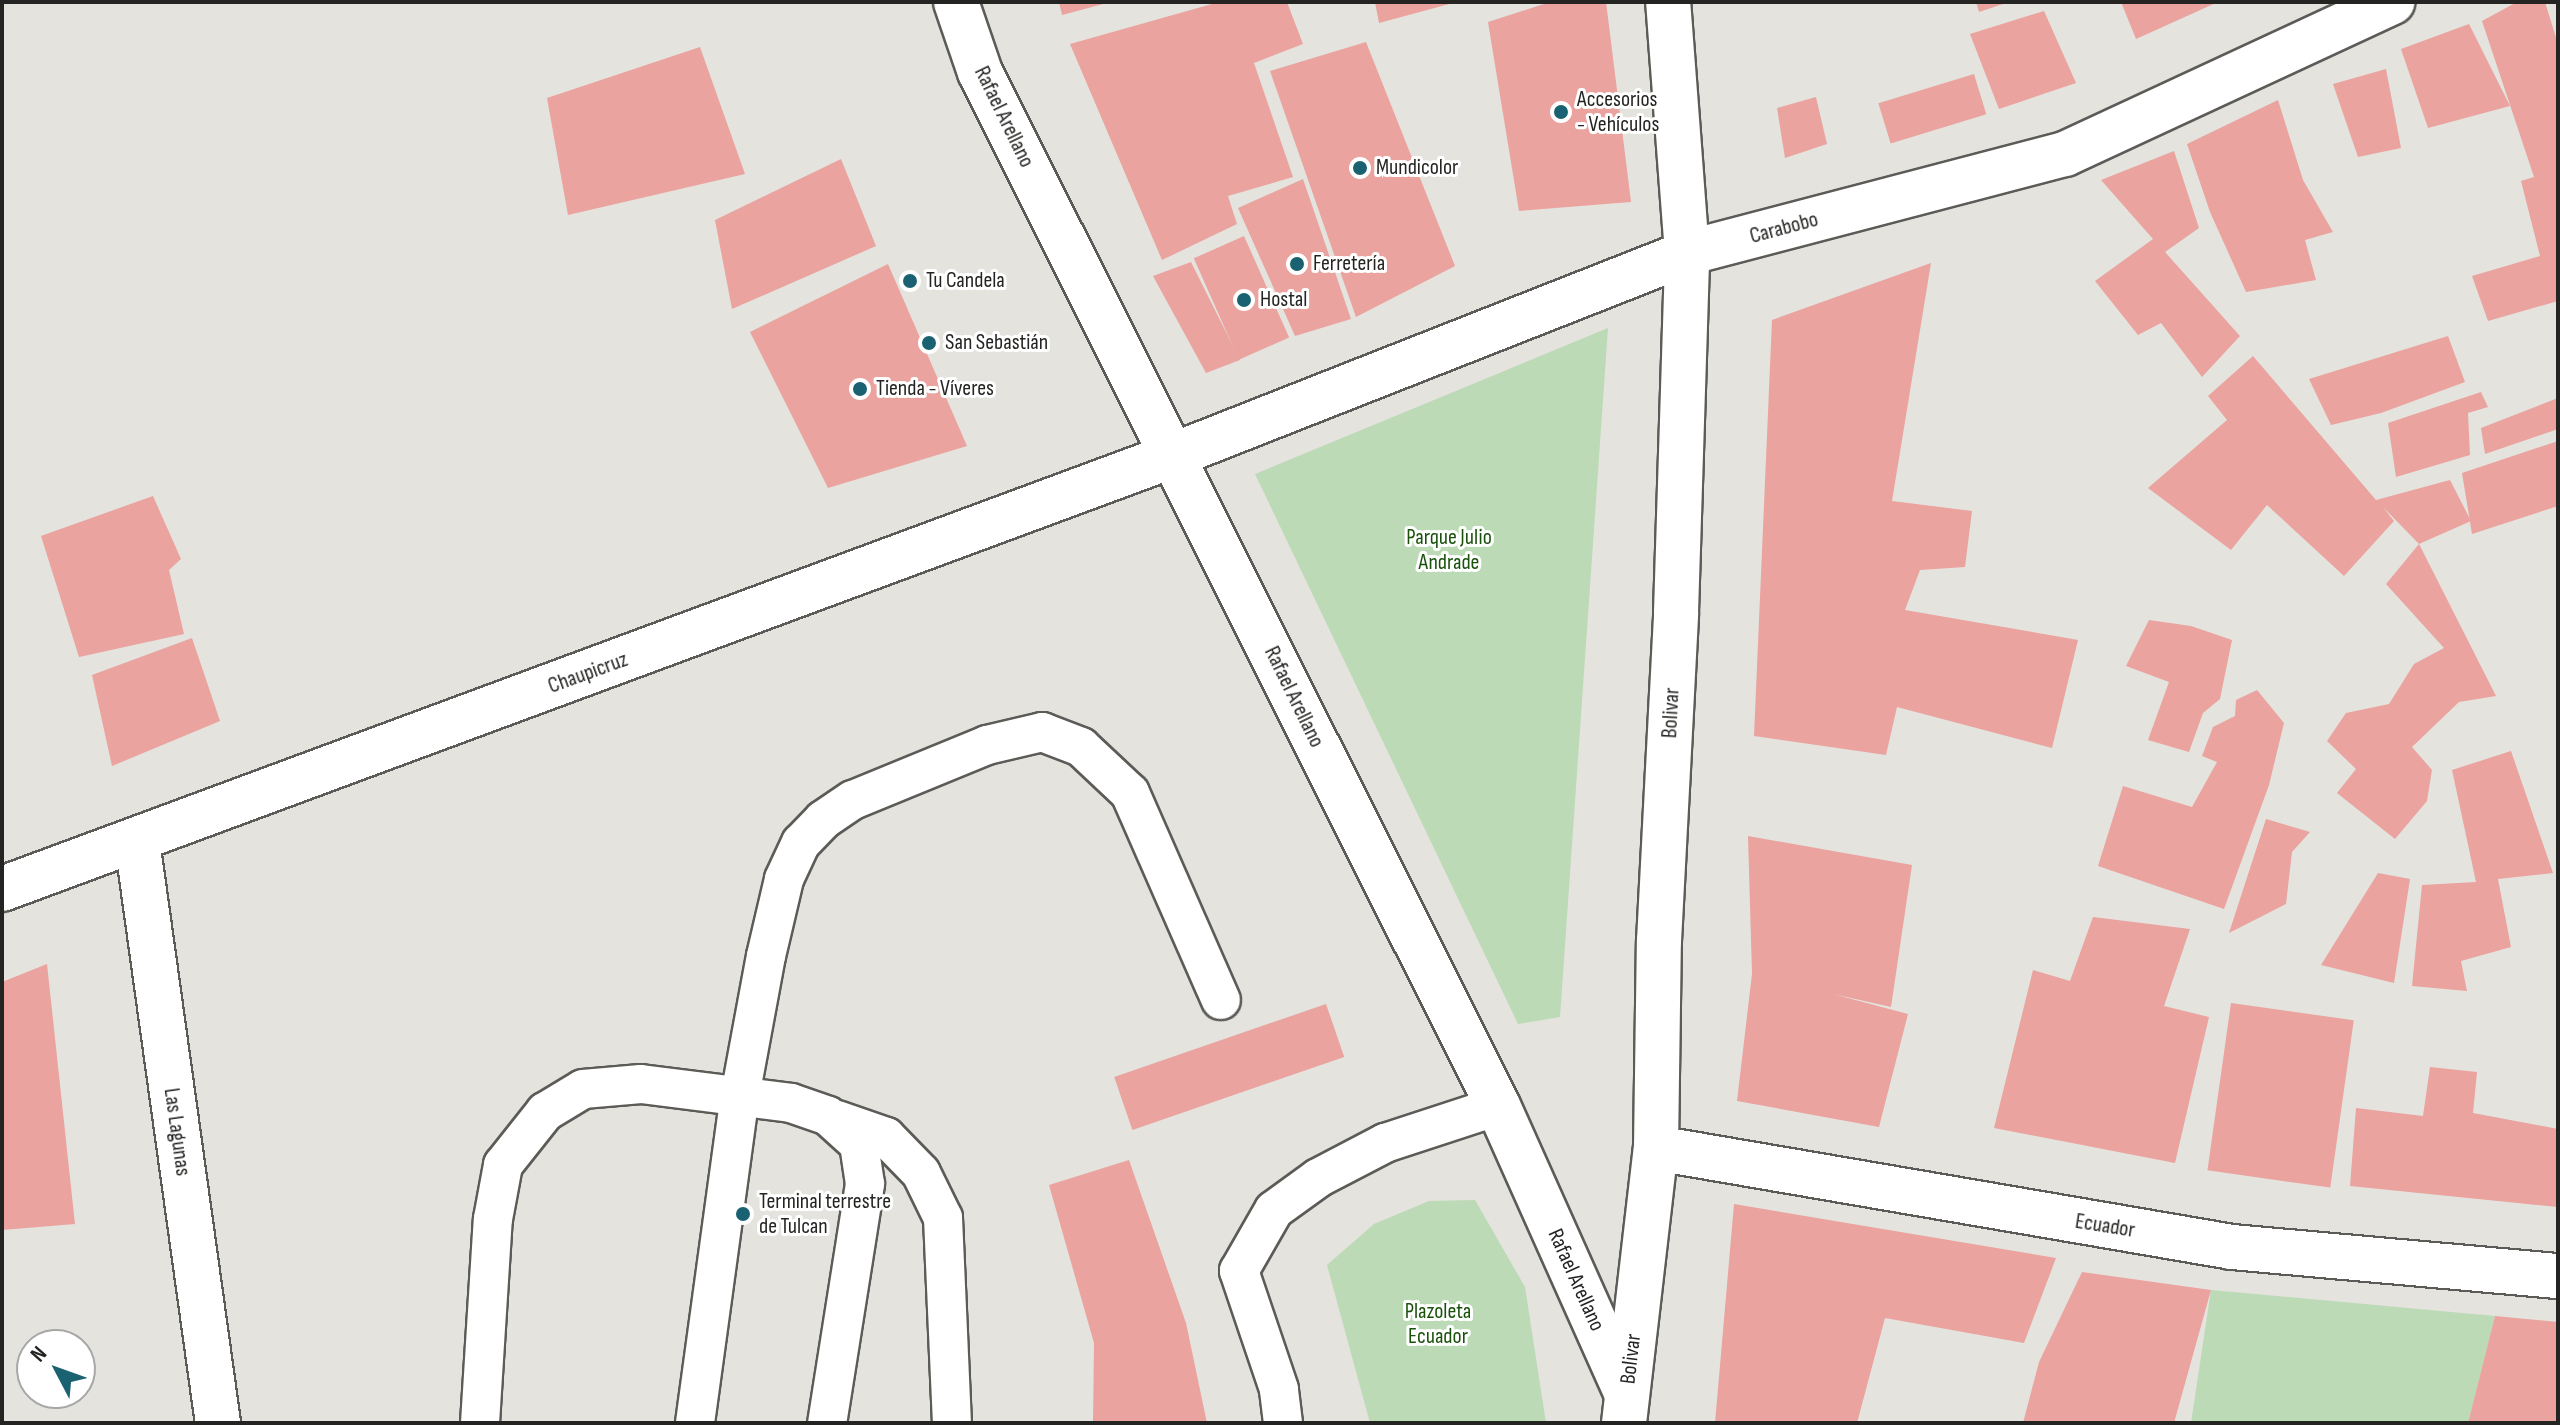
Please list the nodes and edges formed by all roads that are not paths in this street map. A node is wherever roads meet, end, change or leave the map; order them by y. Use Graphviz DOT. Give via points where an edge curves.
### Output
graph roads {
  1 [pos="956,2"];
  2 [pos="1668,2"];
  3 [pos="2392,2"];
  4 [pos="1687,253"];
  5 [pos="1174,455"];
  6 [pos="137,841"];
  7 [pos="2,889"];
  8 [pos="1221,1000"];
  9 [pos="740,1096"];
  10 [pos="1498,1106"];
  11 [pos="828,1116"];
  12 [pos="1656,1148"];
  13 [pos="2558,1276"];
  14 [pos="1625,1409"];
  15 [pos="218,1423"];
  16 [pos="480,1423"];
  17 [pos="695,1423"];
  18 [pos="827,1423"];
  19 [pos="952,1423"];
  20 [pos="1283,1423"];
  1 -- 5 [label="street, Rafael Arellano" via="980,72"];
  2 -- 4 [label="street, Bolivar"];
  3 -- 4 [label="street, Carabobo" via="2065,154"];
  4 -- 5 [label="street, Carabobo"];
  4 -- 12 [label="street, Bolivar" via="1659,941"];
  5 -- 6 [label="street, Chaupicruz"];
  5 -- 10 [label="street, Rafael Arellano"];
  6 -- 7 [label="street, Chaupicruz"];
  6 -- 15 [label="street, Las Lagunas"];
  8 -- 9 [label="lane" via="1130,793 1081,747 1042,732 987,745 853,800 801,843 780,895"];
  9 -- 11 [label="lane" via="791,1103"];
  9 -- 16 [label="lane" via="627,1085 583,1089 545,1112 503,1165 493,1219"];
  9 -- 17 [label="lane"];
  10 -- 14 [label="street, Rafael Arellano"];
  10 -- 20 [label="lane" via="1385,1143 1318,1178 1274,1210 1239,1271 1279,1389"];
  11 -- 18 [label="lane" via="859,1144 865,1184"];
  11 -- 19 [label="lane" via="886,1137 921,1173 943,1218"];
  12 -- 13 [label="street, Ecuador" via="2232,1247"];
  12 -- 14 [label="street, Bolivar"];
}
